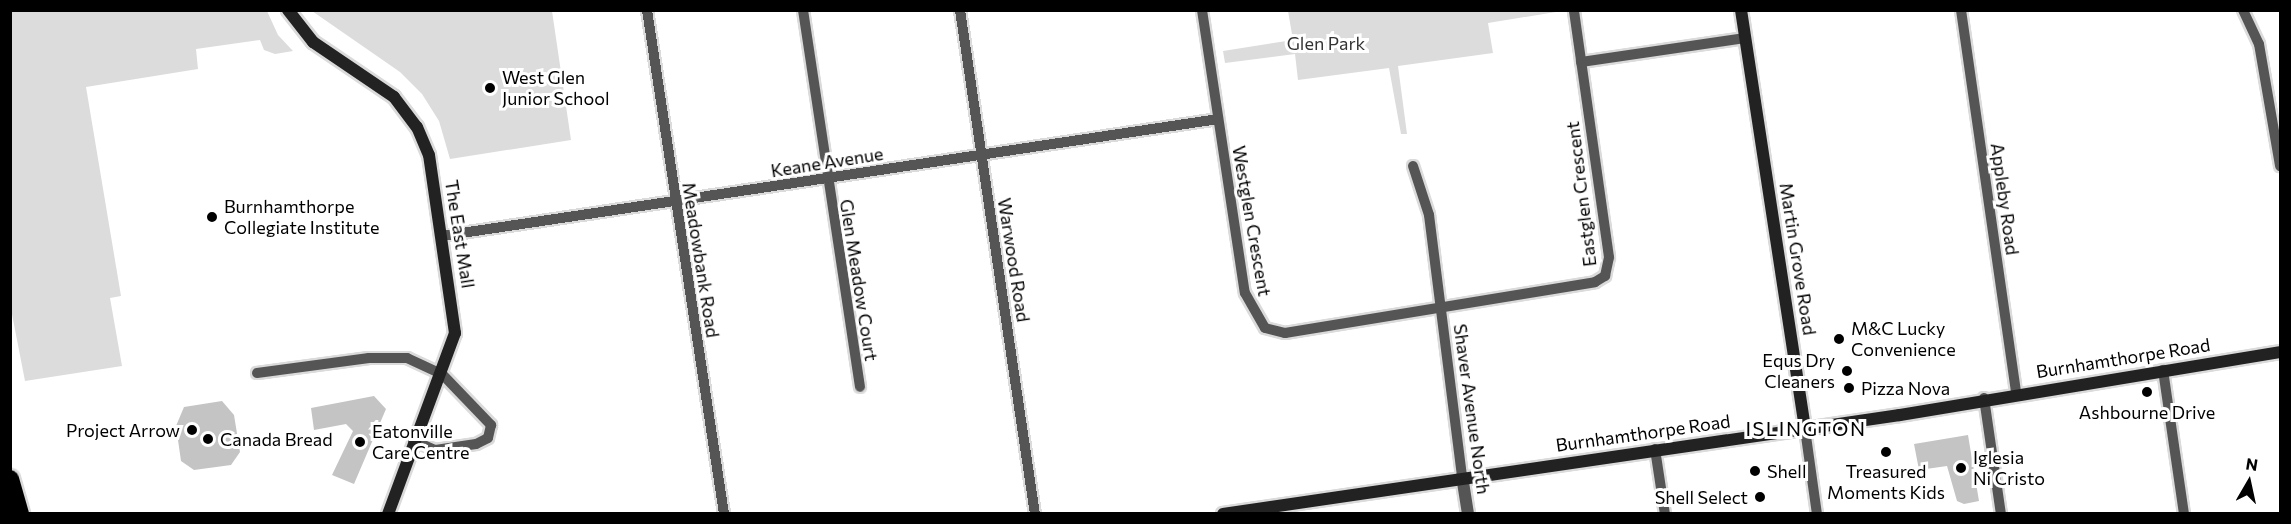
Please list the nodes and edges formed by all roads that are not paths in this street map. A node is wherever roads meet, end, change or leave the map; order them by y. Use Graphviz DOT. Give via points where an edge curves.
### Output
graph roads {
  1 [pos="288,10"];
  2 [pos="647,10"];
  3 [pos="803,10"];
  4 [pos="960,10"];
  5 [pos="1202,10"];
  6 [pos="1575,10"];
  7 [pos="1741,10"];
  8 [pos="1961,10"];
  9 [pos="2243,10"];
  10 [pos="1745,38"];
  11 [pos="1581,62"];
  12 [pos="1218,119"];
  13 [pos="982,155"];
  14 [pos="1413,166"];
  15 [pos="2280,166"];
  16 [pos="827,179"];
  17 [pos="675,202"];
  18 [pos="442,236"];
  19 [pos="1440,309"];
  20 [pos="2280,352"];
  21 [pos="2163,370"];
  22 [pos="257,373"];
  23 [pos="442,374"];
  24 [pos="860,387"];
  25 [pos="2016,393"];
  26 [pos="1984,398"];
  27 [pos="1805,429"];
  28 [pos="413,440"];
  29 [pos="1655,449"];
  30 [pos="1462,476"];
  31 [pos="10,479"];
  32 [pos="20,513"];
  33 [pos="388,513"];
  34 [pos="724,513"];
  35 [pos="1035,513"];
  36 [pos="1223,513"];
  37 [pos="1468,513"];
  38 [pos="1665,513"];
  39 [pos="1817,513"];
  40 [pos="2001,513"];
  41 [pos="2184,513"];
  1 -- 18 [label="main road, The East Mall" via="313,42 387,91 412,119 429,155"];
  2 -- 17 [label="street, Meadowbank Road"];
  3 -- 16 [label="street, Glen Meadow Court"];
  4 -- 13 [label="street, Warwood Road"];
  5 -- 12 [label="street, Westglen Crescent"];
  6 -- 11 [label="street, Eastglen Crescent"];
  7 -- 10 [label="main road, Martin Grove Road"];
  8 -- 25 [label="street, Appleby Road"];
  9 -- 15 [label="street" via="2259,44"];
  10 -- 11 [label="street"];
  10 -- 27 [label="main road, Martin Grove Road"];
  11 -- 19 [label="street, Eastglen Crescent" via="1609,257 1607,273 1595,282"];
  12 -- 13 [label="street, Keane Avenue"];
  12 -- 19 [label="street, Westglen Crescent" via="1245,293 1265,328 1286,333"];
  13 -- 16 [label="street, Keane Avenue"];
  13 -- 35 [label="street, Warwood Road"];
  14 -- 19 [label="street, Shaver Avenue North" via="1429,215"];
  16 -- 17 [label="street, Keane Avenue"];
  16 -- 24 [label="street, Glen Meadow Court"];
  17 -- 18 [label="street, Keane Avenue"];
  17 -- 34 [label="street, Meadowbank Road"];
  18 -- 23 [label="main road, The East Mall" via="455,333"];
  19 -- 30 [label="street, Shaver Avenue North"];
  20 -- 21 [label="main road, Burnhamthorpe Road"];
  21 -- 25 [label="main road, Burnhamthorpe Road"];
  21 -- 41 [label="street"];
  22 -- 23 [label="street" via="390,356"];
  23 -- 28 [label="main road, The East Mall"];
  23 -- 28 [label="street" via="486,416 491,434 481,443 440,450"];
  25 -- 26 [label="main road, Burnhamthorpe Road"];
  26 -- 27 [label="main road, Burnhamthorpe Road"];
  26 -- 40 [label="street"];
  27 -- 29 [label="main road, Burnhamthorpe Road"];
  27 -- 39 [label="street, Martin Grove Road"];
  28 -- 33 [label="main road, The East Mall"];
  29 -- 30 [label="main road, Burnhamthorpe Road"];
  29 -- 38 [label="street"];
  30 -- 36 [label="main road, Burnhamthorpe Road"];
  30 -- 37 [label="street, Shaver Avenue North"];
  31 -- 32 [label="highway"];
}
